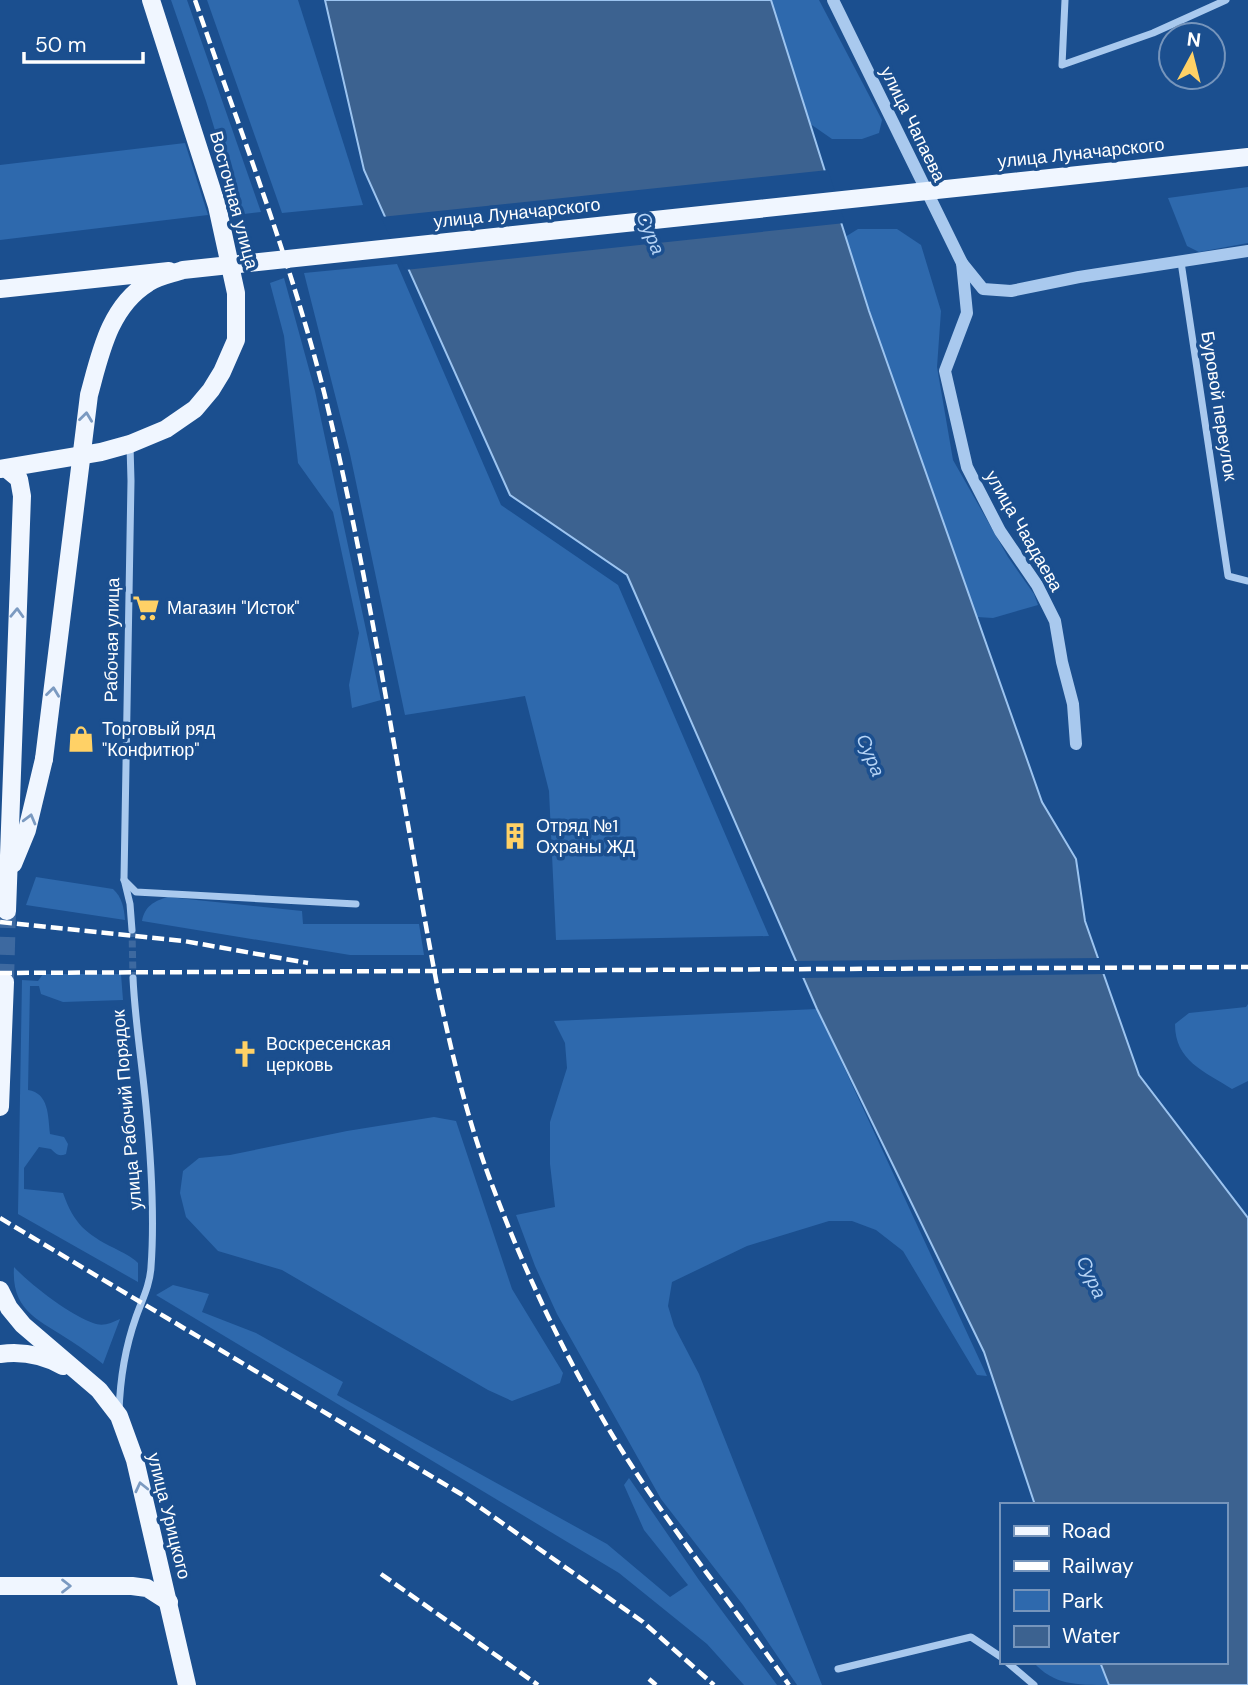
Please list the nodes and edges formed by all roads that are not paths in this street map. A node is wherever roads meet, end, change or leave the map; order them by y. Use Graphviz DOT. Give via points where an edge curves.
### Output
graph roads {
  1 [pos="151,0"];
  2 [pos="832,0"];
  3 [pos="1065,0"];
  4 [pos="1226,0"];
  5 [pos="1248,157"];
  6 [pos="1248,251"];
  7 [pos="1181,262"];
  8 [pos="962,263"];
  9 [pos="183,270"];
  10 [pos="0,289"];
  11 [pos="130,444"];
  12 [pos="43,462"];
  13 [pos="2,471"];
  14 [pos="22,496"];
  15 [pos="1248,581"];
  16 [pos="1076,744"];
  17 [pos="8,877"];
  18 [pos="124,879"];
  19 [pos="356,904"];
  20 [pos="7,911"];
  21 [pos="132,930"];
  22 [pos="133,978"];
  23 [pos="5,982"];
  24 [pos="0,1107"];
  25 [pos="0,1290"];
  26 [pos="0,1354"];
  27 [pos="78,1374"];
  28 [pos="119,1416"];
  29 [pos="157,1553"];
  30 [pos="0,1586"];
  31 [pos="132,1586"];
  32 [pos="169,1602"];
  33 [pos="1000,1656"];
  34 [pos="1009,1664"];
  35 [pos="838,1669"];
  36 [pos="187,1685"];
  37 [pos="1034,1685"];
  1 -- 11 [label="main road, Восточная улица" via="217,206 236,293 236,340 222,372 195,409 166,429"];
  2 -- 8 [label="street, улица Чапаева"];
  3 -- 4 [label="street" via="1062,65 1153,33"];
  5 -- 9 [label="main road, улица Луначарского, bridge"];
  6 -- 7 [label="street"];
  7 -- 8 [label="street" via="1011,291 983,289"];
  7 -- 15 [label="street, Буровой переулок" via="1228,576"];
  8 -- 16 [label="street, улица Чаадаева" via="967,313 945,371 967,467 1055,621 1073,704"];
  9 -- 10 [label="main road, улица Луначарского, bridge"];
  17 -- 9 [label="main road, one-way, bridge" via="27,830 44,759 89,395 105,339 121,308 148,282"];
  11 -- 12 [label="main road, Восточная улица"];
  11 -- 18 [label="street, Рабочая улица"];
  12 -- 13 [label="main road, Восточная улица"];
  12 -- 14 [label="main road" via="29,476"];
  13 -- 14 [label="main road" via="19,480"];
  17 -- 14 [label="main road, one-way"];
  17 -- 20 [label="main road"];
  18 -- 19 [label="street" via="136,892"];
  18 -- 21 [label="street, Рабочая улица"];
  22 -- 28 [label="street, улица Рабочий Порядок" via="152,1221 150,1281 135,1318 120,1379"];
  23 -- 24 [label="main road"];
  25 -- 27 [label="main road" via="23,1325"];
  26 -- 27 [label="main road" via="48,1358"];
  27 -- 28 [label="main road, улица Урицкого" via="99,1390"];
  29 -- 28 [label="main road, улица Урицкого, one-way" via="135,1460"];
  29 -- 31 [label="main road" via="151,1574"];
  29 -- 32 [label="main road, улица Урицкого"];
  30 -- 31 [label="main road, one-way"];
  31 -- 32 [label="main road" via="147,1588"];
  32 -- 36 [label="main road, улица Урицкого"];
  33 -- 35 [label="street" via="971,1637"];
  34 -- 37 [label="street"];
}
